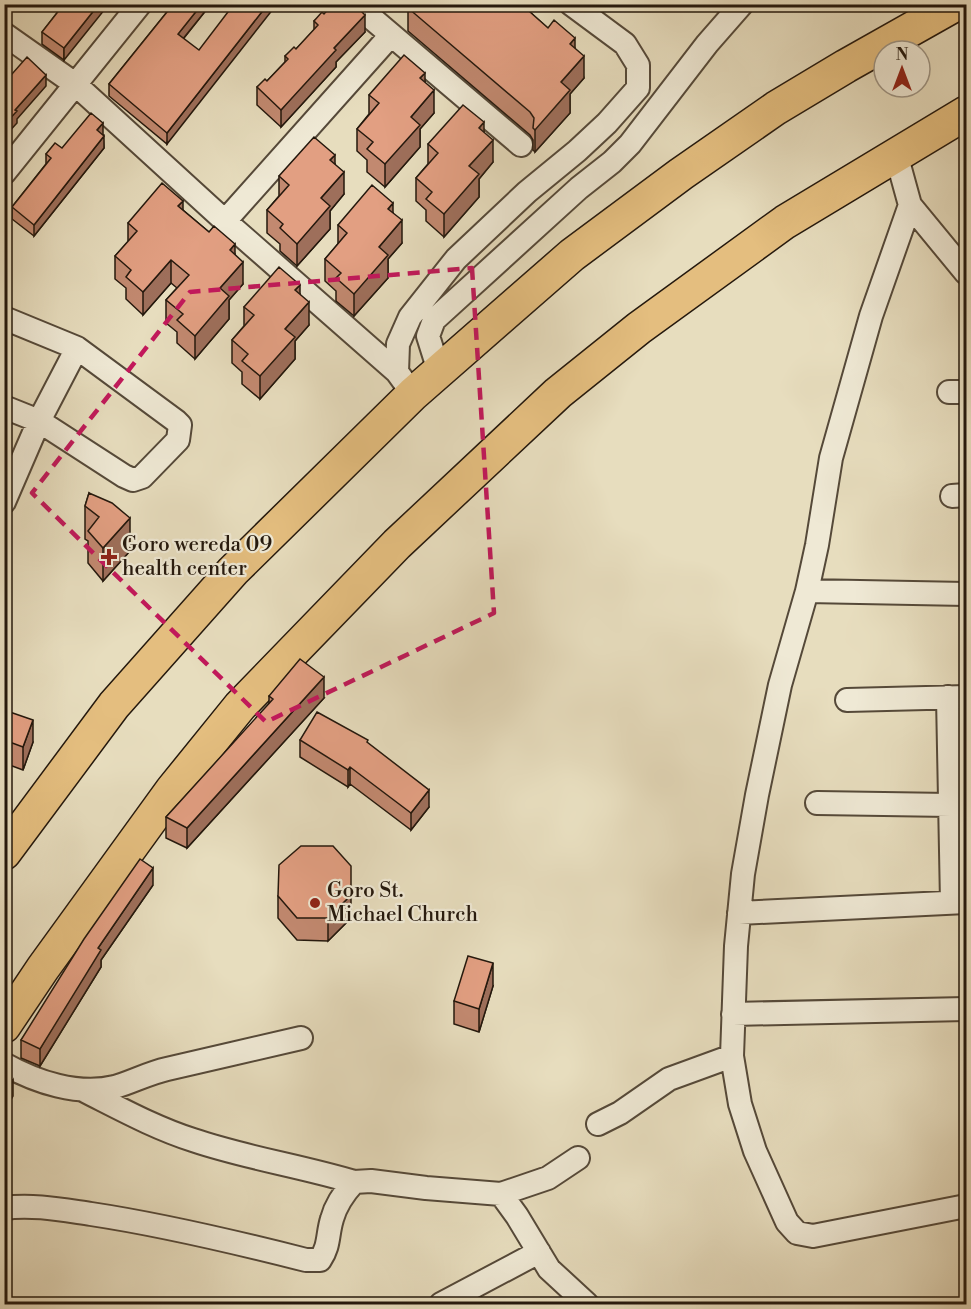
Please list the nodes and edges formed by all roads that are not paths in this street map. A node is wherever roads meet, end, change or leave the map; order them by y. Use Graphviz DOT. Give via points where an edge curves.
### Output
graph roads {
  1 [pos="140,4"];
  2 [pos="355,4"];
  3 [pos="571,4"];
  4 [pos="742,4"];
  5 [pos="956,4"];
  6 [pos="4,34"];
  7 [pos="391,35"];
  8 [pos="75,84"];
  9 [pos="966,113"];
  10 [pos="521,145"];
  11 [pos="896,154"];
  12 [pos="4,173"];
  13 [pos="910,205"];
  14 [pos="225,221"];
  15 [pos="966,273"];
  16 [pos="4,318"];
  17 [pos="77,348"];
  18 [pos="439,371"];
  19 [pos="405,383"];
  20 [pos="4,407"];
  21 [pos="39,422"];
  22 [pos="11,466"];
  23 [pos="4,502"];
  24 [pos="807,591"];
  25 [pos="966,594"];
  26 [pos="957,697"];
  27 [pos="847,700"];
  28 [pos="817,803"];
  29 [pos="950,805"];
  30 [pos="4,853"];
  31 [pos="959,902"];
  32 [pos="739,913"];
  33 [pos="966,1009"];
  34 [pos="733,1014"];
  35 [pos="4,1026"];
  36 [pos="301,1038"];
  37 [pos="732,1056"];
  38 [pos="4,1064"];
  39 [pos="82,1089"];
  40 [pos="598,1124"];
  41 [pos="578,1158"];
  42 [pos="354,1182"];
  43 [pos="501,1194"];
  44 [pos="966,1206"];
  45 [pos="4,1208"];
  46 [pos="539,1252"];
  47 [pos="441,1305"];
  48 [pos="587,1305"];
  1 -- 8 [label="street"];
  2 -- 7 [label="street"];
  3 -- 19 [label="street" via="626,44 638,65 638,88 607,123 456,259 411,317 399,345"];
  4 -- 18 [label="street" via="612,162 434,320 428,336"];
  5 -- 18 [label="highway" via="776,108 681,174 572,255"];
  6 -- 8 [label="street"];
  7 -- 10 [label="street"];
  7 -- 14 [label="street"];
  8 -- 12 [label="street"];
  8 -- 14 [label="street"];
  9 -- 11 [label="highway"];
  11 -- 13 [label="street"];
  11 -- 35 [label="highway" via="785,222 639,328 558,393 397,544 240,706 165,799"];
  13 -- 15 [label="street"];
  13 -- 24 [label="street" via="871,316 831,458"];
  14 -- 19 [label="street"];
  16 -- 17 [label="street"];
  17 -- 21 [label="street"];
  17 -- 21 [label="street" via="176,421 180,425 178,440 142,477 133,480"];
  18 -- 19 [label="highway"];
  19 -- 30 [label="highway" via="114,705"];
  20 -- 21 [label="street"];
  21 -- 22 [label="street"];
  22 -- 23 [label="street"];
  24 -- 25 [label="street"];
  24 -- 32 [label="street" via="780,685 757,795"];
  26 -- 27 [label="street"];
  26 -- 29 [label="street"];
  28 -- 29 [label="street"];
  29 -- 31 [label="street"];
  31 -- 32 [label="street"];
  32 -- 34 [label="street"];
  33 -- 34 [label="street"];
  34 -- 37 [label="street"];
  36 -- 39 [label="street" via="162,1070 114,1087"];
  37 -- 40 [label="street" via="669,1079"];
  37 -- 44 [label="street" via="740,1104 755,1151 787,1222 797,1233 813,1236"];
  38 -- 39 [label="street" via="48,1083"];
  39 -- 42 [label="street" via="192,1140"];
  41 -- 43 [label="street" via="548,1178"];
  42 -- 43 [label="street"];
  42 -- 45 [label="street" via="343,1194 332,1219 327,1249 320,1260 116,1218 24,1206"];
  43 -- 46 [label="street"];
  46 -- 47 [label="street"];
  46 -- 48 [label="street" via="549,1269"];
}
